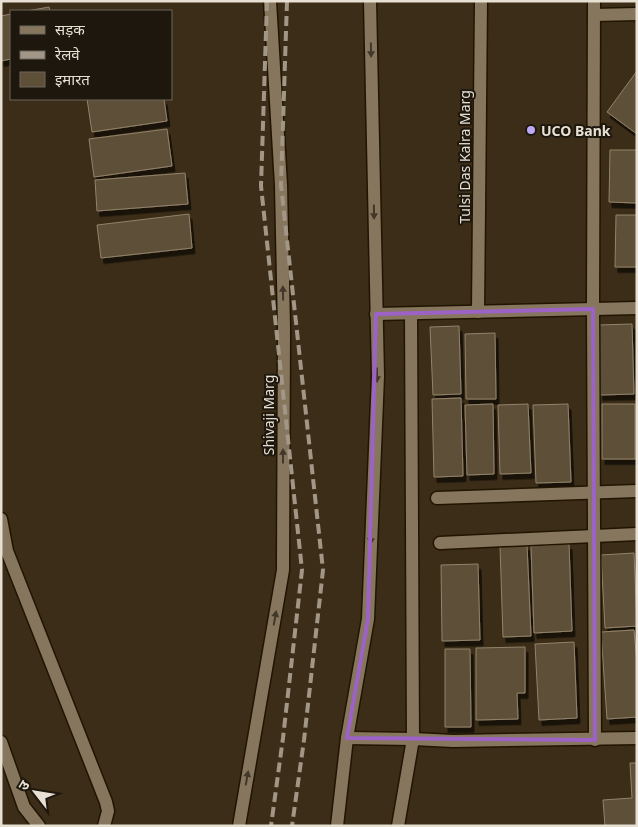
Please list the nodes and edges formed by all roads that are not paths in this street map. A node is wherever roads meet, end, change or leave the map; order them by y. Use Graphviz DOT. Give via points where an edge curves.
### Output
graph roads {
  1 [pos="270,1"];
  2 [pos="370,1"];
  3 [pos="481,1"];
  4 [pos="594,1"];
  5 [pos="637,14"];
  6 [pos="594,15"];
  7 [pos="637,308"];
  8 [pos="593,309"];
  9 [pos="478,312"];
  10 [pos="376,314"];
  11 [pos="411,314"];
  12 [pos="637,491"];
  13 [pos="594,493"];
  14 [pos="438,498"];
  15 [pos="1,519"];
  16 [pos="637,534"];
  17 [pos="594,535"];
  18 [pos="440,543"];
  19 [pos="348,738"];
  20 [pos="637,738"];
  21 [pos="413,739"];
  22 [pos="596,740"];
  23 [pos="1,743"];
  24 [pos="39,826"];
  25 [pos="104,826"];
  26 [pos="239,826"];
  27 [pos="337,826"];
  28 [pos="398,826"];
  26 -- 1 [label="street, Shivaji Marg, one-way" via="283,570 281,185"];
  2 -- 10 [label="street, one-way"];
  3 -- 9 [label="street, Tulsi Das Kalra Marg"];
  4 -- 6 [label="street"];
  5 -- 6 [label="street"];
  6 -- 8 [label="street"];
  7 -- 8 [label="street"];
  8 -- 9 [label="street"];
  8 -- 13 [label="street"];
  9 -- 11 [label="street"];
  10 -- 11 [label="street"];
  10 -- 19 [label="street, one-way" via="378,376 368,619"];
  11 -- 21 [label="street"];
  12 -- 13 [label="street"];
  13 -- 14 [label="street"];
  13 -- 17 [label="street"];
  15 -- 25 [label="street" via="7,551 106,802 108,811"];
  16 -- 17 [label="street"];
  17 -- 18 [label="street"];
  17 -- 22 [label="street"];
  19 -- 21 [label="street"];
  19 -- 27 [label="street"];
  20 -- 22 [label="street"];
  21 -- 22 [label="street" via="453,742"];
  21 -- 28 [label="street"];
  23 -- 24 [label="street" via="24,807"];
}
